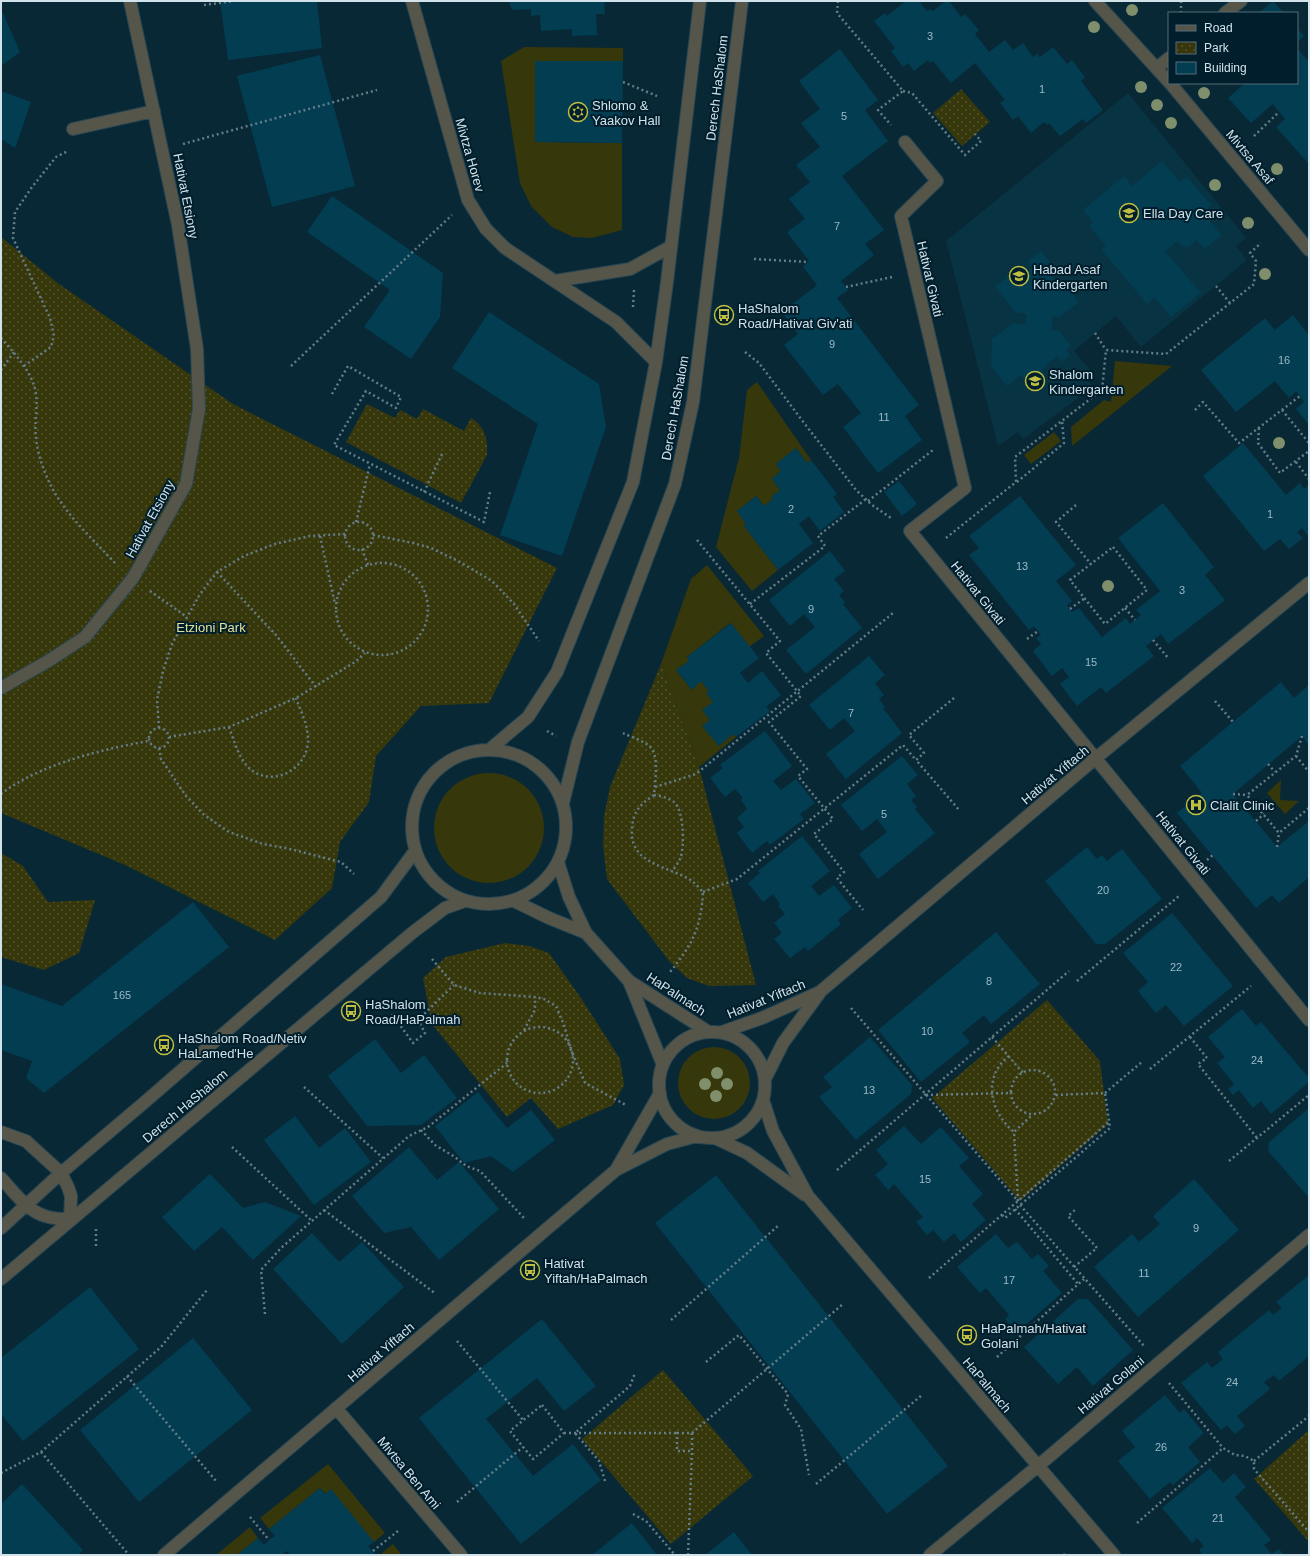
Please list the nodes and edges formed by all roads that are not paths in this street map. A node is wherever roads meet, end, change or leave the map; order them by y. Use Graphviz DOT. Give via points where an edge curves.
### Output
graph roads {
  1 [pos="130,1"];
  2 [pos="412,1"];
  3 [pos="700,1"];
  4 [pos="742,1"];
  5 [pos="1095,1"];
  6 [pos="1241,1"];
  7 [pos="1227,12"];
  8 [pos="1168,59"];
  9 [pos="1157,68"];
  10 [pos="1168,82"];
  11 [pos="1170,84"];
  12 [pos="154,111"];
  13 [pos="73,129"];
  14 [pos="905,142"];
  15 [pos="670,247"];
  16 [pos="1309,250"];
  17 [pos="555,281"];
  18 [pos="656,362"];
  19 [pos="1309,583"];
  20 [pos="1,688"];
  21 [pos="489,750"];
  22 [pos="1096,758"];
  23 [pos="563,803"];
  24 [pos="415,851"];
  25 [pos="558,862"];
  26 [pos="465,901"];
  27 [pos="514,901"];
  28 [pos="586,933"];
  29 [pos="629,981"];
  30 [pos="821,991"];
  31 [pos="1309,1020"];
  32 [pos="707,1031"];
  33 [pos="722,1032"];
  34 [pos="663,1065"];
  35 [pos="766,1077"];
  36 [pos="660,1093"];
  37 [pos="763,1100"];
  38 [pos="1,1132"];
  39 [pos="697,1136"];
  40 [pos="715,1138"];
  41 [pos="616,1170"];
  42 [pos="61,1173"];
  43 [pos="1,1178"];
  44 [pos="808,1196"];
  45 [pos="26,1205"];
  46 [pos="70,1219"];
  47 [pos="1,1228"];
  48 [pos="1309,1235"];
  49 [pos="1,1278"];
  50 [pos="336,1408"];
  51 [pos="1038,1466"];
  52 [pos="164,1555"];
  53 [pos="461,1555"];
  54 [pos="930,1555"];
  55 [pos="1114,1555"];
  1 -- 12 [label="street, Hativat Etsiony"];
  2 -- 17 [label="street, Mivtza Horev" via="468,200 486,229 505,248"];
  3 -- 15 [label="street, Derech HaShalom"];
  4 -- 23 [label="street, Derech HaShalom" via="693,402 675,484 578,742"];
  5 -- 9 [label="street, Mivtsa Asaf"];
  6 -- 7 [label="street"];
  8 -- 9 [label="street"];
  9 -- 10 [label="street, Mivtsa Asaf"];
  11 -- 16 [label="street, Mivtsa Asaf"];
  12 -- 13 [label="street"];
  12 -- 20 [label="street, Hativat Etsiony" via="178,224 197,349 199,408 186,484 133,578 85,637"];
  14 -- 22 [label="street, Hativat Givati" via="937,181 901,216 965,488 910,531"];
  15 -- 17 [label="street" via="630,269"];
  15 -- 18 [label="street, Derech HaShalom"];
  17 -- 18 [label="street, Mivtza Horev" via="616,322"];
  18 -- 21 [label="street, Derech HaShalom" via="633,482 557,672 528,717"];
  19 -- 22 [label="street, Hativat Yiftach"];
  21 -- 23 [label="street" via="513,754 535,764 552,781"];
  21 -- 24 [label="street" via="465,754 444,764 427,782 415,803 412,827"];
  22 -- 30 [label="street, Hativat Yiftach"];
  22 -- 31 [label="street, Hativat Givati"];
  23 -- 25 [label="street" via="567,826 564,850"];
  24 -- 26 [label="street" via="426,872 443,889"];
  24 -- 42 [label="street" via="381,896"];
  25 -- 27 [label="street" via="553,872 536,889"];
  25 -- 28 [label="street, HaPalmach" via="569,897"];
  26 -- 27 [label="street" via="489,905"];
  26 -- 46 [label="street, Derech HaShalom" via="445,908 412,933"];
  27 -- 28 [label="street, HaPalmach"];
  28 -- 29 [label="street, HaPalmach"];
  29 -- 32 [label="street, HaPalmach"];
  29 -- 34 [label="street, HaPalmach"];
  30 -- 33 [label="street, Hativat Yiftach" via="762,1018"];
  30 -- 35 [label="street, Hativat Yiftach" via="783,1043"];
  32 -- 33 [label="street"];
  32 -- 34 [label="street" via="692,1035 678,1043 667,1055"];
  33 -- 35 [label="street" via="737,1037 750,1046 760,1060"];
  34 -- 36 [label="street"];
  35 -- 37 [label="street" via="766,1094"];
  36 -- 39 [label="street" via="668,1116 681,1128"];
  36 -- 41 [label="street, Hativat Yiftach"];
  37 -- 40 [label="street" via="760,1111 748,1125 733,1134"];
  37 -- 44 [label="street, HaPalmach" via="774,1131"];
  38 -- 42 [label="street" via="26,1141"];
  39 -- 40 [label="street"];
  39 -- 41 [label="street, Hativat Yiftach" via="667,1144"];
  40 -- 44 [label="street, HaPalmach" via="747,1153"];
  41 -- 50 [label="street, Hativat Yiftach"];
  42 -- 45 [label="street"];
  42 -- 46 [label="street" via="71,1196"];
  43 -- 45 [label="street"];
  44 -- 51 [label="street, HaPalmach"];
  45 -- 46 [label="street" via="46,1217"];
  45 -- 47 [label="street"];
  46 -- 49 [label="street, Derech HaShalom"];
  48 -- 51 [label="street, Hativat Golani"];
  50 -- 52 [label="street, Hativat Yiftach"];
  50 -- 53 [label="street, Mivtsa Ben Ami"];
  51 -- 54 [label="street, Hativat Golani"];
  51 -- 55 [label="street, HaPalmach"];
}
